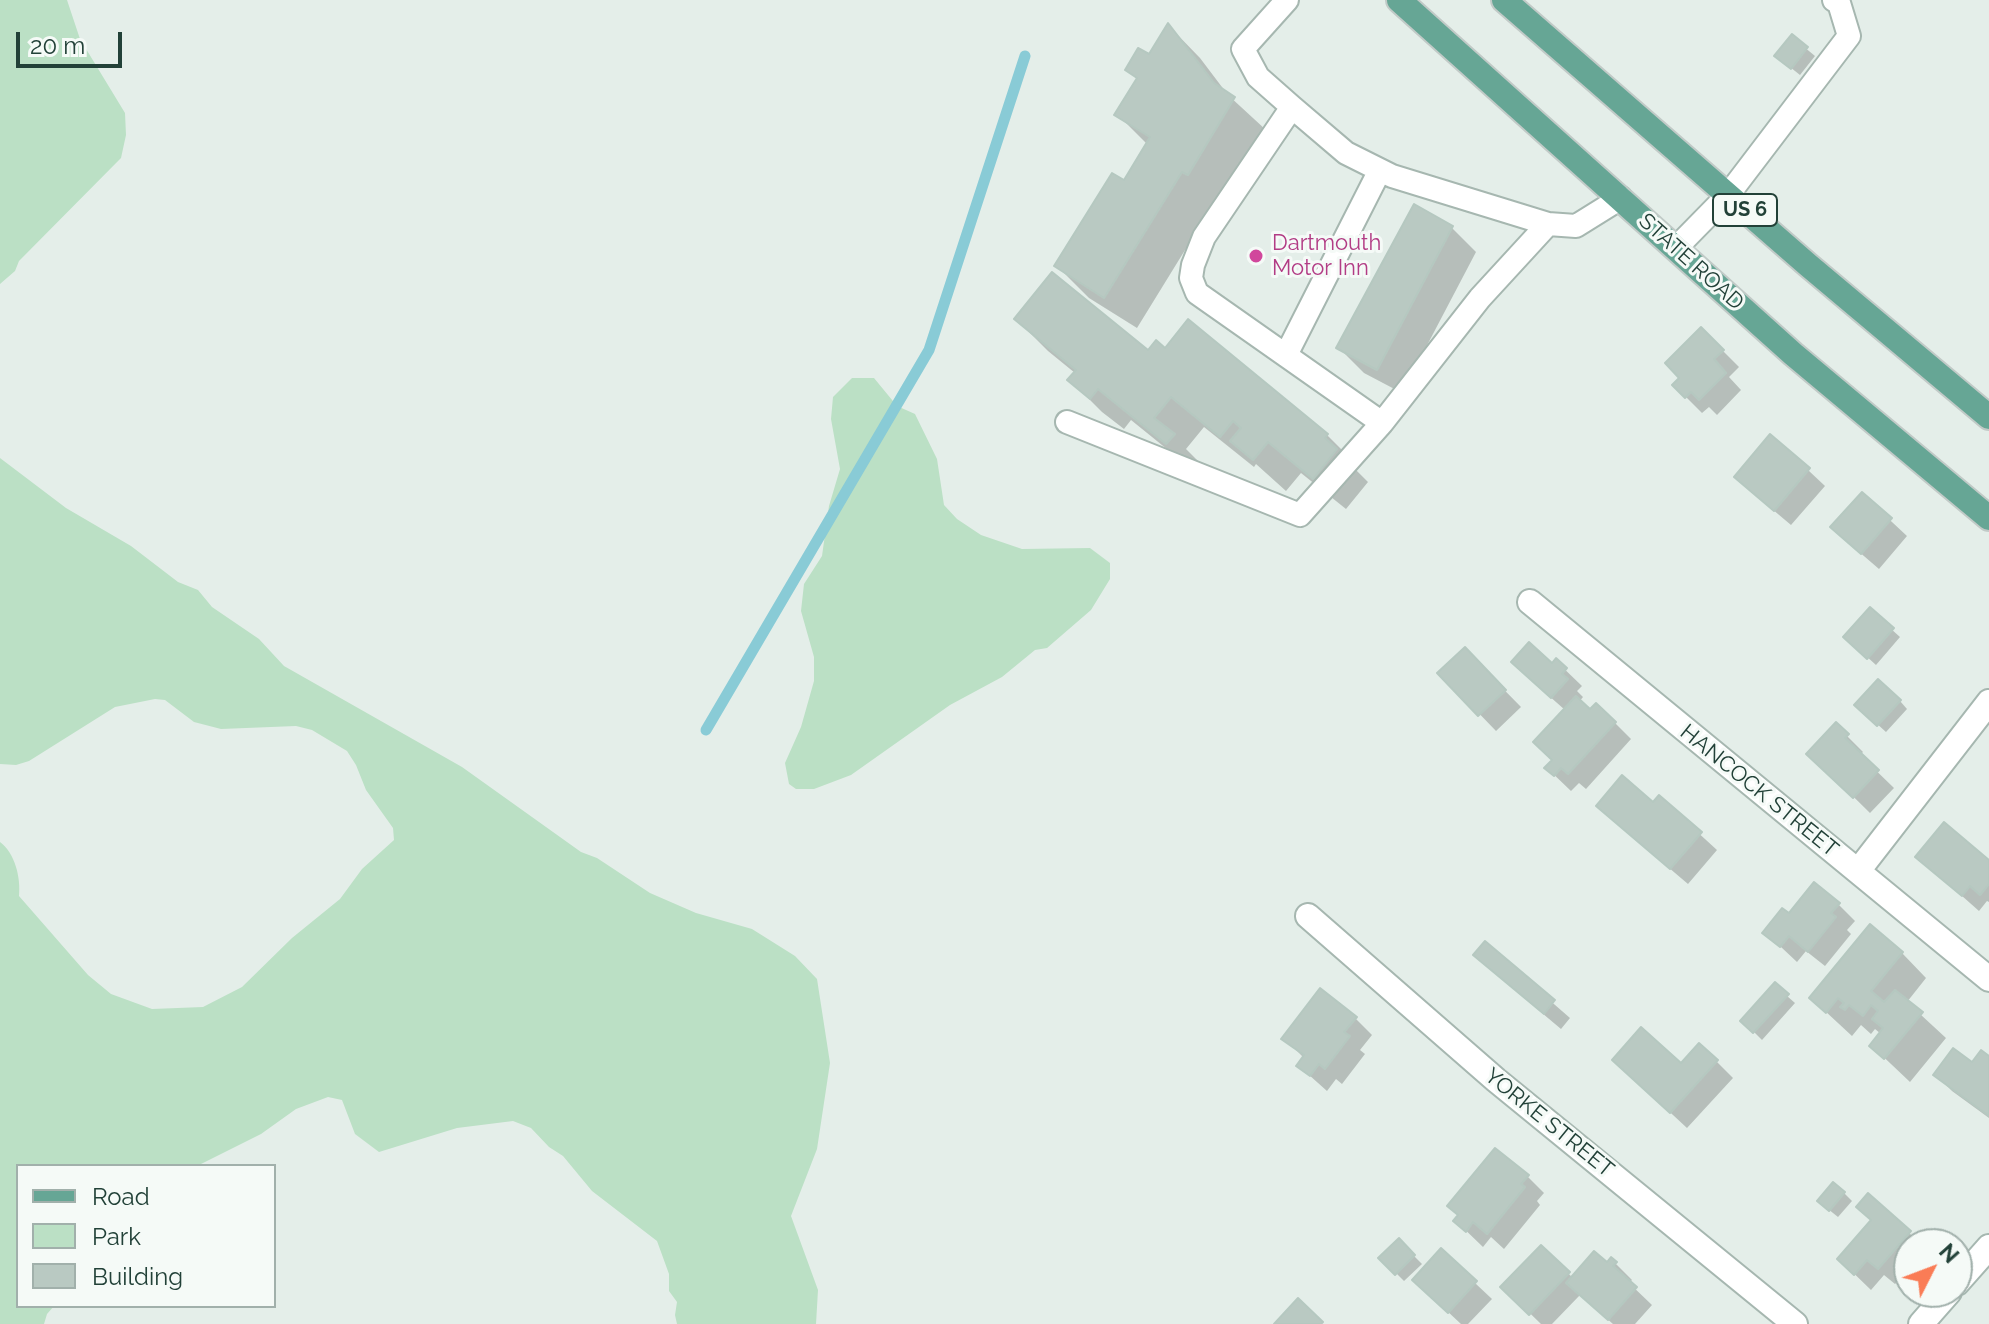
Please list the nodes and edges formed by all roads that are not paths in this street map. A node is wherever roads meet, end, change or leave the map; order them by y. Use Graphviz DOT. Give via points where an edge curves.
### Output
graph roads {
  1 [pos="1287,0"];
  2 [pos="1399,0"];
  3 [pos="1504,0"];
  4 [pos="1834,0"];
  5 [pos="1292,107"];
  6 [pos="1380,170"];
  7 [pos="1728,195"];
  8 [pos="1621,198"];
  9 [pos="1548,224"];
  10 [pos="1676,248"];
  11 [pos="1286,355"];
  12 [pos="1989,417"];
  13 [pos="1067,422"];
  14 [pos="1382,423"];
  15 [pos="1989,518"];
  16 [pos="1530,602"];
  17 [pos="1989,702"];
  18 [pos="1858,871"];
  19 [pos="1308,916"];
  20 [pos="1989,979"];
  21 [pos="1989,1247"];
  22 [pos="1973,1265"];
  23 [pos="1935,1308"];
  24 [pos="1795,1324"];
  25 [pos="1921,1324"];
  1 -- 5 [label="lane" via="1243,49 1258,77"];
  2 -- 8 [label="main road, STATE ROAD"];
  3 -- 7 [label="main road, US 6"];
  4 -- 7 [label="lane" via="1849,36"];
  5 -- 6 [label="lane" via="1346,153"];
  5 -- 11 [label="lane" via="1204,237 1191,278 1197,293"];
  6 -- 9 [label="lane"];
  6 -- 11 [label="lane"];
  7 -- 10 [label="lane"];
  7 -- 12 [label="main road, US 6"];
  8 -- 9 [label="lane" via="1576,226"];
  8 -- 10 [label="main road, STATE ROAD"];
  9 -- 14 [label="lane" via="1480,298"];
  10 -- 15 [label="main road, STATE ROAD" via="1872,423"];
  11 -- 14 [label="lane"];
  13 -- 14 [label="lane" via="1300,515"];
  16 -- 18 [label="street, HANCOCK STREET"];
  17 -- 18 [label="street"];
  18 -- 20 [label="street, HANCOCK STREET"];
  19 -- 24 [label="street, YORKE STREET" via="1496,1080"];
  21 -- 22 [label="street"];
  23 -- 25 [label="street"];
}
